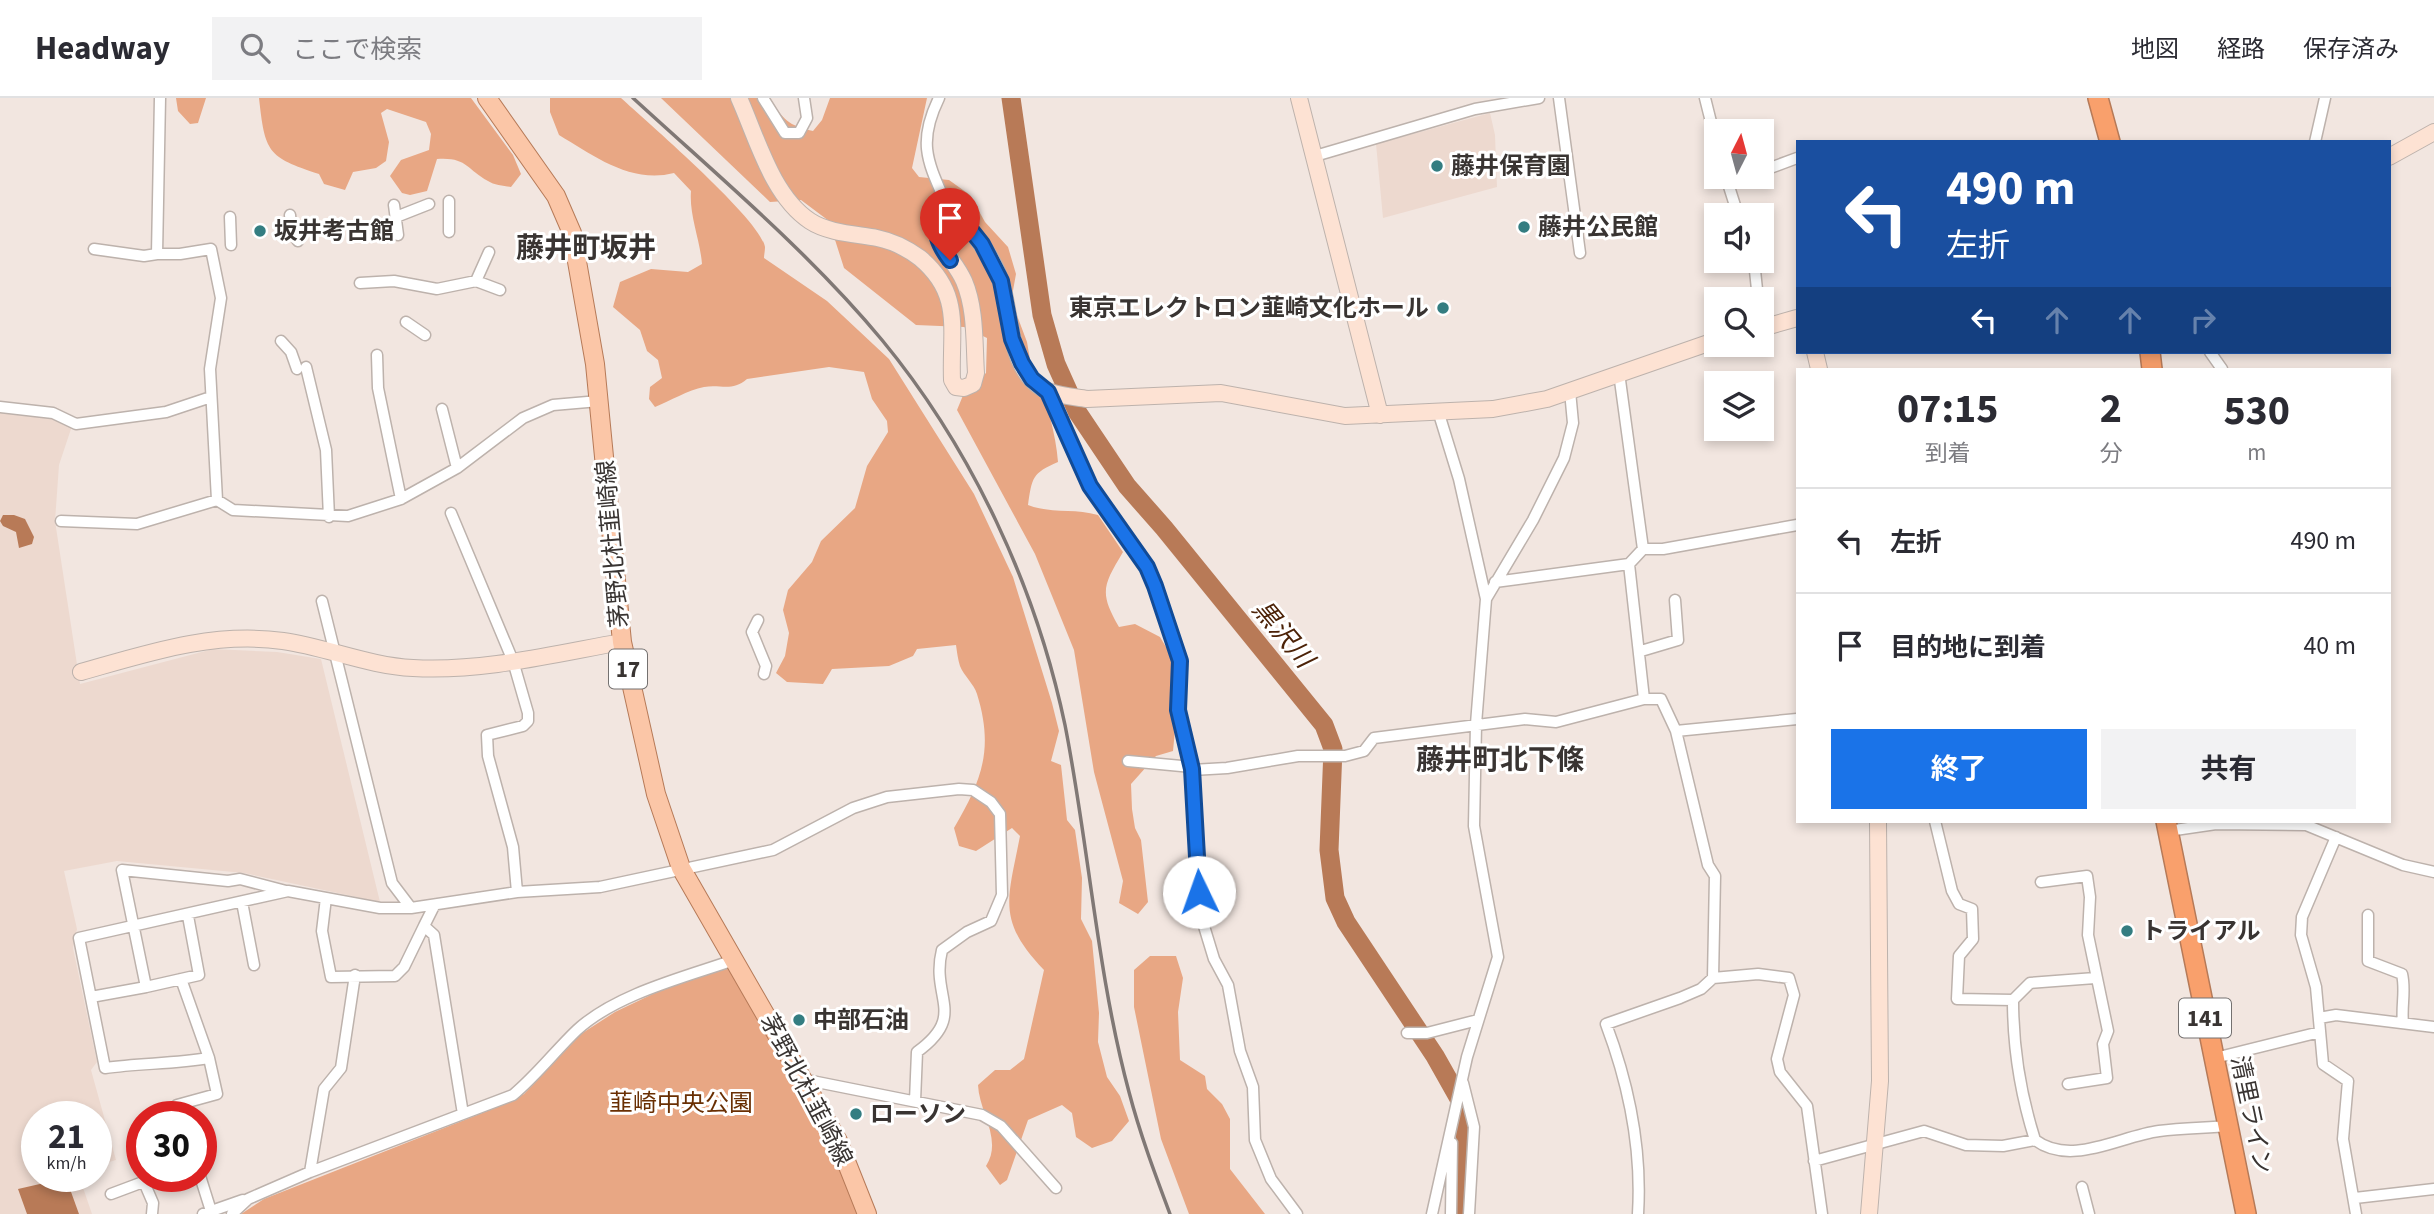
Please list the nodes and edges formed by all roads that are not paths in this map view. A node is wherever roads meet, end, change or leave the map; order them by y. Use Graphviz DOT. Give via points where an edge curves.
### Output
graph roads {
  1 [pos="160,98"];
  2 [pos="487,98"];
  3 [pos="739,98"];
  4 [pos="763,98"];
  5 [pos="804,98"];
  6 [pos="939,98"];
  7 [pos="1299,98"];
  8 [pos="1539,98"];
  9 [pos="1559,98"];
  10 [pos="1705,98"];
  11 [pos="2098,98"];
  12 [pos="2325,98"];
  13 [pos="1710,119"];
  14 [pos="2434,132"];
  15 [pos="2109,140"];
  16 [pos="2315,140"];
  17 [pos="1315,156"];
  18 [pos="2391,157"];
  19 [pos="1796,158"];
  20 [pos="1774,167"];
  21 [pos="449,201"];
  22 [pos="394,205"];
  23 [pos="429,205"];
  24 [pos="948,208"];
  25 [pos="290,215"];
  26 [pos="230,217"];
  27 [pos="396,218"];
  28 [pos="449,232"];
  29 [pos="398,235"];
  30 [pos="298,241"];
  31 [pos="231,245"];
  32 [pos="94,249"];
  33 [pos="489,253"];
  34 [pos="1580,253"];
  35 [pos="156,254"];
  36 [pos="476,281"];
  37 [pos="360,283"];
  38 [pos="500,290"];
  39 [pos="1796,318"];
  40 [pos="406,323"];
  41 [pos="1774,325"];
  42 [pos="425,335"];
  43 [pos="281,341"];
  44 [pos="1704,344"];
  45 [pos="377,355"];
  46 [pos="1619,373"];
  47 [pos="1570,391"];
  48 [pos="1055,393"];
  49 [pos="211,397"];
  50 [pos="600,401"];
  51 [pos="0,407"];
  52 [pos="442,408"];
  53 [pos="1439,414"];
  54 [pos="1380,415"];
  55 [pos="457,468"];
  56 [pos="401,499"];
  57 [pos="217,500"];
  58 [pos="451,513"];
  59 [pos="329,517"];
  60 [pos="61,521"];
  61 [pos="1796,525"];
  62 [pos="1643,548"];
  63 [pos="1629,564"];
  64 [pos="1495,582"];
  65 [pos="1486,599"];
  66 [pos="1675,600"];
  67 [pos="322,601"];
  68 [pos="758,620"];
  69 [pos="622,642"];
  70 [pos="335,650"];
  71 [pos="1641,651"];
  72 [pos="513,661"];
  73 [pos="81,672"];
  74 [pos="764,674"];
  75 [pos="1644,699"];
  76 [pos="1796,719"];
  77 [pos="1476,724"];
  78 [pos="1676,731"];
  79 [pos="1128,761"];
  80 [pos="1192,768"];
  81 [pos="1882,823"];
  82 [pos="1935,823"];
  83 [pos="2167,826"];
  84 [pos="2336,837"];
  85 [pos="681,868"];
  86 [pos="2434,872"];
  87 [pos="2040,882"];
  88 [pos="288,891"];
  89 [pos="517,892"];
  90 [pos="326,898"];
  91 [pos="242,902"];
  92 [pos="434,906"];
  93 [pos="411,908"];
  94 [pos="2368,915"];
  95 [pos="188,916"];
  96 [pos="424,926"];
  97 [pos="133,927"];
  98 [pos="734,960"];
  99 [pos="254,965"];
  100 [pos="355,975"];
  101 [pos="1713,978"];
  102 [pos="2095,978"];
  103 [pos="181,979"];
  104 [pos="146,987"];
  105 [pos="91,998"];
  106 [pos="2013,1000"];
  107 [pos="2319,1018"];
  108 [pos="1478,1020"];
  109 [pos="2403,1023"];
  110 [pos="2434,1027"];
  111 [pos="2320,1032"];
  112 [pos="1410,1033"];
  113 [pos="209,1058"];
  114 [pos="2214,1058"];
  115 [pos="1462,1083"];
  116 [pos="2068,1084"];
  117 [pos="806,1085"];
  118 [pos="192,1101"];
  119 [pos="915,1101"];
  120 [pos="463,1114"];
  121 [pos="2229,1126"];
  122 [pos="1450,1133"];
  123 [pos="2035,1140"];
  124 [pos="1875,1142"];
  125 [pos="1814,1161"];
  126 [pos="310,1172"];
  127 [pos="2082,1187"];
  128 [pos="1056,1188"];
  129 [pos="126,1189"];
  130 [pos="2434,1189"];
  131 [pos="148,1192"];
  132 [pos="203,1192"];
  133 [pos="111,1194"];
  134 [pos="2355,1198"];
  135 [pos="248,1199"];
  136 [pos="207,1213"];
  137 [pos="152,1214"];
  138 [pos="232,1214"];
  139 [pos="867,1214"];
  140 [pos="1297,1214"];
  141 [pos="1432,1214"];
  142 [pos="1451,1214"];
  143 [pos="1469,1214"];
  144 [pos="1637,1214"];
  145 [pos="1822,1214"];
  146 [pos="1869,1214"];
  147 [pos="2090,1214"];
  148 [pos="2246,1214"];
  149 [pos="2356,1214"];
  1 -- 35 [label="street"];
  2 -- 50 [label="main road, 茅野北杜韮崎線 / 17" via="566,215"];
  3 -- 24 [label="street" via="774,177 810,221 886,240 913,253 933,270 950,298 952,380 956,387 964,388 973,384 976,373 972,316 963,278 940,246 936,231 939,214"];
  4 -- 5 [label="street" via="785,133 799,133 807,118"];
  6 -- 24 [label="street" via="928,128 928,164"];
  7 -- 17 [label="street"];
  8 -- 17 [label="street" via="1475,109"];
  9 -- 34 [label="street"];
  10 -- 13 [label="street"];
  11 -- 15 [label="highway"];
  12 -- 16 [label="street"];
  14 -- 18 [label="street"];
  17 -- 54 [label="street"];
  19 -- 20 [label="street"];
  21 -- 28 [label="street"];
  22 -- 27 [label="street"];
  23 -- 27 [label="street"];
  24 -- 48 [label="street" via="982,244 1001,281 1012,339 1022,363 1032,379"];
  25 -- 30 [label="street"];
  26 -- 31 [label="street"];
  27 -- 29 [label="street"];
  32 -- 35 [label="street"];
  33 -- 36 [label="street"];
  35 -- 49 [label="street" via="211,249 221,298 210,369"];
  36 -- 37 [label="street" via="437,289 394,281"];
  36 -- 38 [label="street"];
  39 -- 41 [label="street"];
  40 -- 42 [label="street"];
  43 -- 59 [label="street" via="301,368 321,420"];
  44 -- 46 [label="street"];
  45 -- 56 [label="street" via="378,388"];
  46 -- 47 [label="street"];
  46 -- 62 [label="street"];
  47 -- 53 [label="street" via="1493,409"];
  47 -- 64 [label="street" via="1573,424 1564,458"];
  48 -- 54 [label="street" via="1079,397 1221,393 1332,414"];
  48 -- 80 [label="street" via="1090,486 1147,567 1155,586 1180,661 1178,710"];
  49 -- 51 [label="street" via="166,412 76,424 53,413"];
  49 -- 57 [label="street"];
  50 -- 55 [label="street" via="553,405 523,418"];
  50 -- 69 [label="main road, 茅野北杜韮崎線 / 17"];
  52 -- 55 [label="street"];
  53 -- 54 [label="street"];
  53 -- 65 [label="street"];
  55 -- 56 [label="street"];
  56 -- 59 [label="street" via="348,516"];
  57 -- 59 [label="street" via="233,510"];
  57 -- 60 [label="street" via="137,524"];
  58 -- 72 [label="street"];
  61 -- 62 [label="street" via="1663,549"];
  62 -- 63 [label="street"];
  63 -- 64 [label="street"];
  63 -- 71 [label="street"];
  64 -- 65 [label="street"];
  65 -- 77 [label="street"];
  66 -- 71 [label="street" via="1678,640"];
  67 -- 70 [label="street"];
  68 -- 74 [label="street" via="752,632 766,666"];
  69 -- 72 [label="street"];
  69 -- 85 [label="main road, 茅野北杜韮崎線 / 17" via="656,794"];
  70 -- 72 [label="street" via="410,668 452,669"];
  70 -- 73 [label="street" via="282,640 196,640"];
  70 -- 93 [label="street" via="392,883"];
  71 -- 75 [label="street"];
  72 -- 89 [label="street" via="528,721 487,735 488,756 513,847"];
  75 -- 77 [label="street" via="1556,722 1525,719"];
  75 -- 78 [label="street" via="1661,699"];
  76 -- 78 [label="street"];
  77 -- 80 [label="street" via="1374,738 1364,751 1345,756 1298,756 1227,768"];
  77 -- 108 [label="street" via="1474,826 1498,957"];
  78 -- 101 [label="street" via="1708,865 1715,876"];
  79 -- 80 [label="street"];
  80 -- 140 [label="street" via="1200,913 1214,959 1228,985 1252,1087 1255,1140 1270,1179"];
  81 -- 124 [label="street" via="1880,1081"];
  82 -- 106 [label="street" via="1952,891 1959,904 1972,909 1973,939 1959,956 1957,999"];
  83 -- 84 [label="street" via="2291,823 2306,824"];
  83 -- 114 [label="highway, 清里ライン / 141"];
  84 -- 86 [label="street" via="2403,865"];
  84 -- 107 [label="street" via="2302,917 2302,948 2316,986"];
  85 -- 89 [label="street" via="600,887"];
  85 -- 98 [label="main road, 茅野北杜韮崎線 / 17"];
  85 -- 119 [label="street" via="773,850 853,808 887,797 959,789 973,790 991,802 1000,814 1002,895 991,920 942,950 944,1019 936,1038 917,1052"];
  87 -- 102 [label="street" via="2087,876 2088,935"];
  88 -- 90 [label="street"];
  88 -- 91 [label="street"];
  88 -- 97 [label="street" via="240,879 122,870"];
  89 -- 92 [label="street"];
  90 -- 93 [label="street" via="380,908"];
  90 -- 100 [label="street" via="322,931 331,976"];
  91 -- 95 [label="street"];
  91 -- 99 [label="street"];
  92 -- 93 [label="street"];
  92 -- 96 [label="street"];
  94 -- 109 [label="street" via="2368,961 2402,974"];
  95 -- 97 [label="street"];
  95 -- 103 [label="street" via="199,975"];
  96 -- 100 [label="street" via="395,976"];
  96 -- 120 [label="street" via="434,935"];
  97 -- 104 [label="street"];
  97 -- 105 [label="street" via="79,938"];
  98 -- 117 [label="main road, 茅野北杜韮崎線 / 17"];
  98 -- 120 [label="street" via="622,1002 578,1029 537,1076 513,1095"];
  100 -- 126 [label="street" via="341,1068 324,1089"];
  101 -- 125 [label="street" via="1758,974 1789,978 1794,995 1777,1059 1780,1072 1807,1106"];
  101 -- 144 [label="street" via="1680,998 1606,1024 1620,1061 1636,1141 1640,1176"];
  102 -- 106 [label="street" via="2030,983"];
  102 -- 116 [label="street" via="2108,1031 2103,1044 2107,1079"];
  103 -- 104 [label="street"];
  103 -- 113 [label="street"];
  104 -- 105 [label="street"];
  105 -- 113 [label="street" via="105,1068"];
  106 -- 123 [label="street" via="2027,1112"];
  107 -- 109 [label="street" via="2336,1015"];
  107 -- 111 [label="street"];
  108 -- 112 [label="street"];
  108 -- 115 [label="street"];
  109 -- 110 [label="street"];
  111 -- 114 [label="street"];
  111 -- 134 [label="street" via="2323,1064 2347,1081 2343,1139"];
  113 -- 118 [label="street" via="217,1094"];
  114 -- 121 [label="highway, 清里ライン / 141"];
  115 -- 122 [label="street"];
  115 -- 143 [label="street" via="1474,1128"];
  117 -- 119 [label="street" via="812,1081"];
  117 -- 139 [label="main road, 茅野北杜韮崎線 / 17" via="842,1149"];
  119 -- 128 [label="street" via="982,1115 1001,1126"];
  120 -- 126 [label="street"];
  121 -- 123 [label="street" via="2156,1131 2099,1148 2048,1149"];
  121 -- 148 [label="highway, 清里ライン / 141"];
  122 -- 141 [label="street"];
  122 -- 142 [label="street"];
  123 -- 124 [label="street" via="2003,1146 1966,1145 1924,1131"];
  124 -- 125 [label="street"];
  124 -- 146 [label="street"];
  125 -- 145 [label="street"];
  126 -- 135 [label="street"];
  127 -- 147 [label="street"];
  129 -- 133 [label="street"];
  130 -- 134 [label="street"];
  131 -- 137 [label="street"];
  132 -- 136 [label="street"];
  134 -- 149 [label="street"];
  135 -- 136 [label="street"];
  135 -- 138 [label="street"];
}
